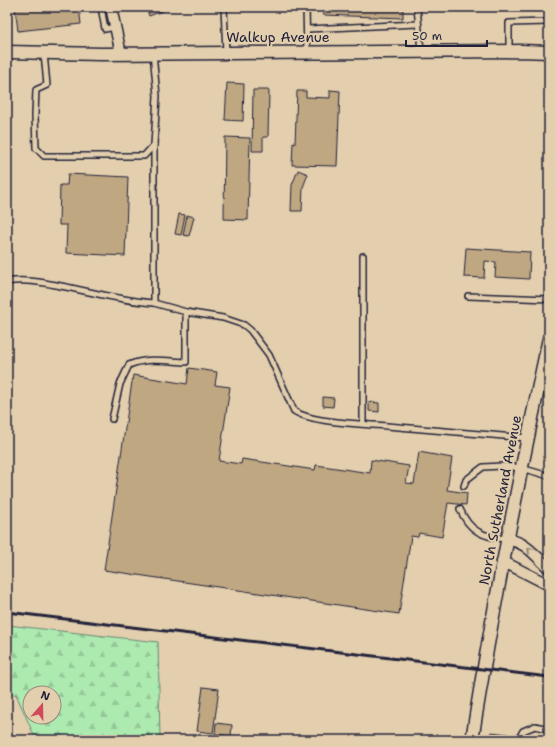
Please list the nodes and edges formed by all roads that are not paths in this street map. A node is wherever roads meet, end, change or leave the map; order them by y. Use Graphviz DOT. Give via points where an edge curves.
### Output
graph roads {
  1 [pos="101,7"];
  2 [pos="111,7"];
  3 [pos="224,7"];
  4 [pos="306,7"];
  5 [pos="417,7"];
  6 [pos="549,22"];
  7 [pos="418,24"];
  8 [pos="115,27"];
  9 [pos="307,29"];
  10 [pos="509,51"];
  11 [pos="7,52"];
  12 [pos="307,52"];
  13 [pos="421,52"];
  14 [pos="549,52"];
  15 [pos="44,53"];
  16 [pos="153,53"];
  17 [pos="226,53"];
  18 [pos="120,54"];
  19 [pos="154,145"];
  20 [pos="363,256"];
  21 [pos="7,282"];
  22 [pos="468,296"];
  23 [pos="549,298"];
  24 [pos="154,303"];
  25 [pos="186,312"];
  26 [pos="549,338"];
  27 [pos="112,419"];
  28 [pos="363,424"];
  29 [pos="527,438"];
  30 [pos="521,468"];
  31 [pos="549,476"];
  32 [pos="464,486"];
  33 [pos="460,509"];
  34 [pos="506,539"];
  35 [pos="502,561"];
  36 [pos="549,568"];
  37 [pos="549,585"];
  38 [pos="549,729"];
  39 [pos="472,740"];
  40 [pos="518,740"];
  1 -- 8 [label="lane" via="105,29"];
  2 -- 8 [label="street"];
  3 -- 17 [label="lane"];
  4 -- 9 [label="lane"];
  5 -- 7 [label="lane"];
  6 -- 10 [label="lane" via="509,24"];
  7 -- 9 [label="lane"];
  7 -- 13 [label="lane"];
  8 -- 18 [label="street"];
  9 -- 12 [label="lane"];
  10 -- 13 [label="street, Walkup Avenue"];
  10 -- 14 [label="street, Walkup Avenue"];
  11 -- 15 [label="street, Walkup Avenue"];
  12 -- 13 [label="street, Walkup Avenue"];
  12 -- 17 [label="street, Walkup Avenue"];
  15 -- 18 [label="street, Walkup Avenue"];
  15 -- 19 [label="lane" via="47,85 36,90 34,115 36,148 44,156 144,156"];
  16 -- 17 [label="street, Walkup Avenue"];
  16 -- 18 [label="street, Walkup Avenue"];
  16 -- 19 [label="lane" via="157,96"];
  19 -- 24 [label="lane"];
  20 -- 28 [label="lane"];
  21 -- 24 [label="lane" via="39,282"];
  22 -- 23 [label="lane"];
  24 -- 25 [label="lane"];
  25 -- 27 [label="lane" via="186,362 150,360 129,365 120,384"];
  25 -- 28 [label="lane" via="235,322 250,330 269,355 294,410 300,414 309,418"];
  26 -- 29 [label="street, North Sutherland Avenue"];
  28 -- 29 [label="lane"];
  29 -- 30 [label="street, North Sutherland Avenue"];
  30 -- 31 [label="lane"];
  30 -- 32 [label="lane" via="483,467 466,480"];
  30 -- 34 [label="street, North Sutherland Avenue"];
  33 -- 34 [label="lane" via="469,525 479,533 490,538"];
  34 -- 35 [label="street, North Sutherland Avenue"];
  36 -- 34 [label="street, one-way" via="526,545"];
  35 -- 37 [label="street"];
  35 -- 39 [label="street, North Sutherland Avenue"];
  38 -- 40 [label="lane" via="535,726 523,730"];
}
